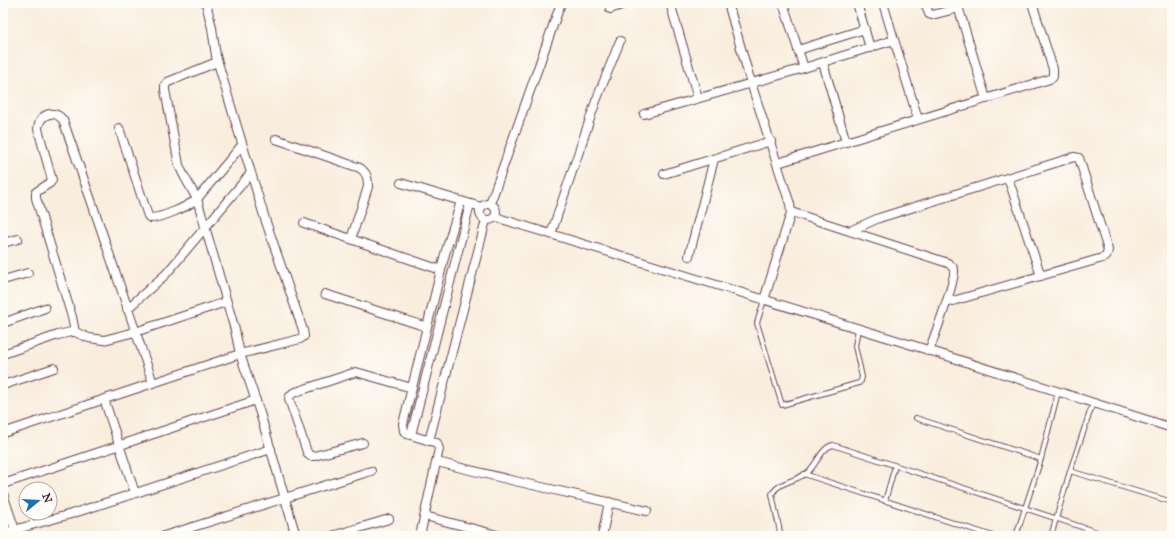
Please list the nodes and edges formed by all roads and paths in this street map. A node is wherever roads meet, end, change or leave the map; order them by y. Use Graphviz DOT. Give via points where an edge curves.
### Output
graph roads {
  1 [pos="206,3"];
  2 [pos="561,3"];
  3 [pos="627,3"];
  4 [pos="670,3"];
  5 [pos="728,3"];
  6 [pos="783,3"];
  7 [pos="857,3"];
  8 [pos="883,3"];
  9 [pos="925,3"];
  10 [pos="1032,3"];
  11 [pos="958,6"];
  12 [pos="610,9"];
  13 [pos="865,29"];
  14 [pos="894,40"];
  15 [pos="620,41"];
  16 [pos="870,48"];
  17 [pos="798,50"];
  18 [pos="218,62"];
  19 [pos="823,63"];
  20 [pos="804,68"];
  21 [pos="751,83"];
  22 [pos="698,98"];
  23 [pos="986,99"];
  24 [pos="644,114"];
  25 [pos="918,119"];
  26 [pos="119,128"];
  27 [pos="276,139"];
  28 [pos="770,141"];
  29 [pos="846,142"];
  30 [pos="242,145"];
  31 [pos="714,158"];
  32 [pos="778,163"];
  33 [pos="251,173"];
  34 [pos="664,174"];
  35 [pos="1008,178"];
  36 [pos="401,183"];
  37 [pos="197,199"];
  38 [pos="461,201"];
  39 [pos="470,204"];
  40 [pos="490,204"];
  41 [pos="481,207"];
  42 [pos="791,212"];
  43 [pos="495,217"];
  44 [pos="486,220"];
  45 [pos="304,223"];
  46 [pos="205,228"];
  47 [pos="850,231"];
  48 [pos="551,234"];
  49 [pos="18,238"];
  50 [pos="350,239"];
  51 [pos="3,243"];
  52 [pos="689,256"];
  53 [pos="441,270"];
  54 [pos="28,273"];
  55 [pos="1041,276"];
  56 [pos="3,280"];
  57 [pos="324,294"];
  58 [pos="764,300"];
  59 [pos="226,302"];
  60 [pos="946,303"];
  61 [pos="45,308"];
  62 [pos="127,309"];
  63 [pos="3,323"];
  64 [pos="427,328"];
  65 [pos="858,329"];
  66 [pos="75,332"];
  67 [pos="135,332"];
  68 [pos="929,351"];
  69 [pos="3,354"];
  70 [pos="240,354"];
  71 [pos="54,368"];
  72 [pos="153,383"];
  73 [pos="3,385"];
  74 [pos="412,388"];
  75 [pos="1058,392"];
  76 [pos="104,399"];
  77 [pos="256,400"];
  78 [pos="1093,403"];
  79 [pos="916,418"];
  80 [pos="1172,428"];
  81 [pos="3,433"];
  82 [pos="411,435"];
  83 [pos="429,441"];
  84 [pos="363,442"];
  85 [pos="119,446"];
  86 [pos="271,449"];
  87 [pos="1041,459"];
  88 [pos="437,462"];
  89 [pos="896,466"];
  90 [pos="1070,470"];
  91 [pos="371,472"];
  92 [pos="804,474"];
  93 [pos="3,484"];
  94 [pos="135,493"];
  95 [pos="3,494"];
  96 [pos="286,498"];
  97 [pos="885,501"];
  98 [pos="609,502"];
  99 [pos="1172,502"];
  100 [pos="1024,508"];
  101 [pos="647,511"];
  102 [pos="424,516"];
  103 [pos="1056,518"];
  104 [pos="389,519"];
  105 [pos="3,533"];
  106 [pos="16,533"];
  107 [pos="978,534"];
  108 [pos="164,536"];
  109 [pos="296,536"];
  110 [pos="332,536"];
  111 [pos="420,536"];
  112 [pos="502,536"];
  113 [pos="602,536"];
  114 [pos="783,536"];
  115 [pos="994,536"];
  116 [pos="1016,536"];
  117 [pos="1051,536"];
  118 [pos="1109,536"];
  1 -- 18 [label="street"];
  2 -- 40 [label="street"];
  3 -- 12 [label="street"];
  4 -- 22 [label="street"];
  5 -- 21 [label="street"];
  6 -- 17 [label="street"];
  7 -- 13 [label="street"];
  8 -- 14 [label="street"];
  9 -- 11 [label="street" via="929,14 932,15"];
  10 -- 23 [label="street" via="1053,77"];
  11 -- 23 [label="street"];
  13 -- 16 [label="street"];
  13 -- 17 [label="street"];
  14 -- 16 [label="street"];
  14 -- 25 [label="street"];
  15 -- 48 [label="street" via="596,101"];
  16 -- 19 [label="street"];
  17 -- 20 [label="street"];
  18 -- 30 [label="street"];
  18 -- 37 [label="street" via="168,82 164,90 179,165"];
  19 -- 20 [label="street"];
  19 -- 29 [label="street"];
  20 -- 21 [label="street"];
  21 -- 22 [label="street"];
  21 -- 28 [label="street"];
  22 -- 24 [label="street"];
  23 -- 25 [label="street"];
  25 -- 29 [label="street"];
  26 -- 37 [label="street" via="150,218 184,207"];
  27 -- 50 [label="street" via="360,168 365,172 368,187"];
  28 -- 31 [label="street"];
  28 -- 32 [label="street"];
  29 -- 32 [label="street"];
  30 -- 33 [label="street"];
  30 -- 37 [label="street"];
  31 -- 34 [label="street"];
  31 -- 52 [label="street"];
  32 -- 42 [label="street"];
  33 -- 46 [label="street"];
  33 -- 70 [label="street" via="304,333 300,339"];
  35 -- 47 [label="street" via="879,218"];
  35 -- 55 [label="street"];
  35 -- 55 [label="street" via="1074,157 1081,161 1108,253 1106,257"];
  36 -- 38 [label="street"];
  37 -- 46 [label="street"];
  38 -- 39 [label="street"];
  38 -- 53 [label="street"];
  39 -- 41 [label="street"];
  39 -- 82 [label="street"];
  40 -- 41 [label="street"];
  40 -- 43 [label="street" via="496,212"];
  41 -- 44 [label="street" via="481,218"];
  42 -- 47 [label="street"];
  42 -- 58 [label="street"];
  43 -- 44 [label="street"];
  43 -- 48 [label="street"];
  44 -- 83 [label="street"];
  45 -- 50 [label="street"];
  46 -- 59 [label="street"];
  46 -- 62 [label="street" via="166,274"];
  47 -- 60 [label="street" via="952,266 954,270"];
  48 -- 58 [label="street"];
  49 -- 51 [label="street"];
  50 -- 53 [label="street"];
  53 -- 64 [label="street"];
  54 -- 56 [label="street"];
  55 -- 60 [label="street"];
  57 -- 64 [label="street"];
  58 -- 65 [label="street"];
  58 -- 65 [label="lane" via="758,323 782,405 859,383 862,377 855,346"];
  59 -- 67 [label="street"];
  59 -- 70 [label="street"];
  60 -- 68 [label="street"];
  61 -- 63 [label="street"];
  62 -- 66 [label="street" via="63,120 59,115 49,114 42,117 38,129 52,180 38,191 36,198"];
  62 -- 67 [label="street"];
  64 -- 74 [label="street"];
  65 -- 68 [label="street"];
  66 -- 67 [label="street" via="100,340"];
  66 -- 69 [label="street" via="58,335"];
  67 -- 72 [label="street"];
  68 -- 75 [label="street"];
  70 -- 72 [label="street"];
  70 -- 77 [label="street"];
  71 -- 73 [label="street"];
  72 -- 76 [label="street"];
  74 -- 82 [label="street" via="403,428"];
  74 -- 84 [label="street" via="356,372 290,396 310,456"];
  75 -- 78 [label="street"];
  75 -- 87 [label="lane"];
  76 -- 81 [label="street"];
  76 -- 85 [label="street"];
  77 -- 85 [label="street"];
  77 -- 86 [label="street"];
  78 -- 80 [label="street"];
  78 -- 90 [label="lane"];
  79 -- 87 [label="lane"];
  82 -- 83 [label="street"];
  83 -- 88 [label="street" via="437,443"];
  85 -- 93 [label="street"];
  85 -- 94 [label="street"];
  86 -- 94 [label="street"];
  86 -- 96 [label="street"];
  87 -- 100 [label="lane"];
  88 -- 98 [label="street"];
  88 -- 102 [label="street"];
  89 -- 92 [label="lane" via="833,445 827,448"];
  89 -- 97 [label="lane"];
  89 -- 100 [label="lane"];
  90 -- 99 [label="lane"];
  90 -- 103 [label="lane"];
  91 -- 96 [label="street"];
  92 -- 97 [label="lane"];
  92 -- 114 [label="lane" via="777,487 772,494"];
  94 -- 106 [label="street"];
  95 -- 106 [label="street"];
  96 -- 108 [label="street"];
  96 -- 109 [label="street"];
  97 -- 107 [label="lane"];
  98 -- 101 [label="street"];
  98 -- 113 [label="street"];
  100 -- 103 [label="lane"];
  100 -- 116 [label="lane"];
  102 -- 111 [label="street"];
  102 -- 112 [label="street"];
  103 -- 117 [label="lane"];
  103 -- 118 [label="lane"];
  104 -- 110 [label="street"];
  105 -- 106 [label="street"];
  107 -- 115 [label="lane"];
}
